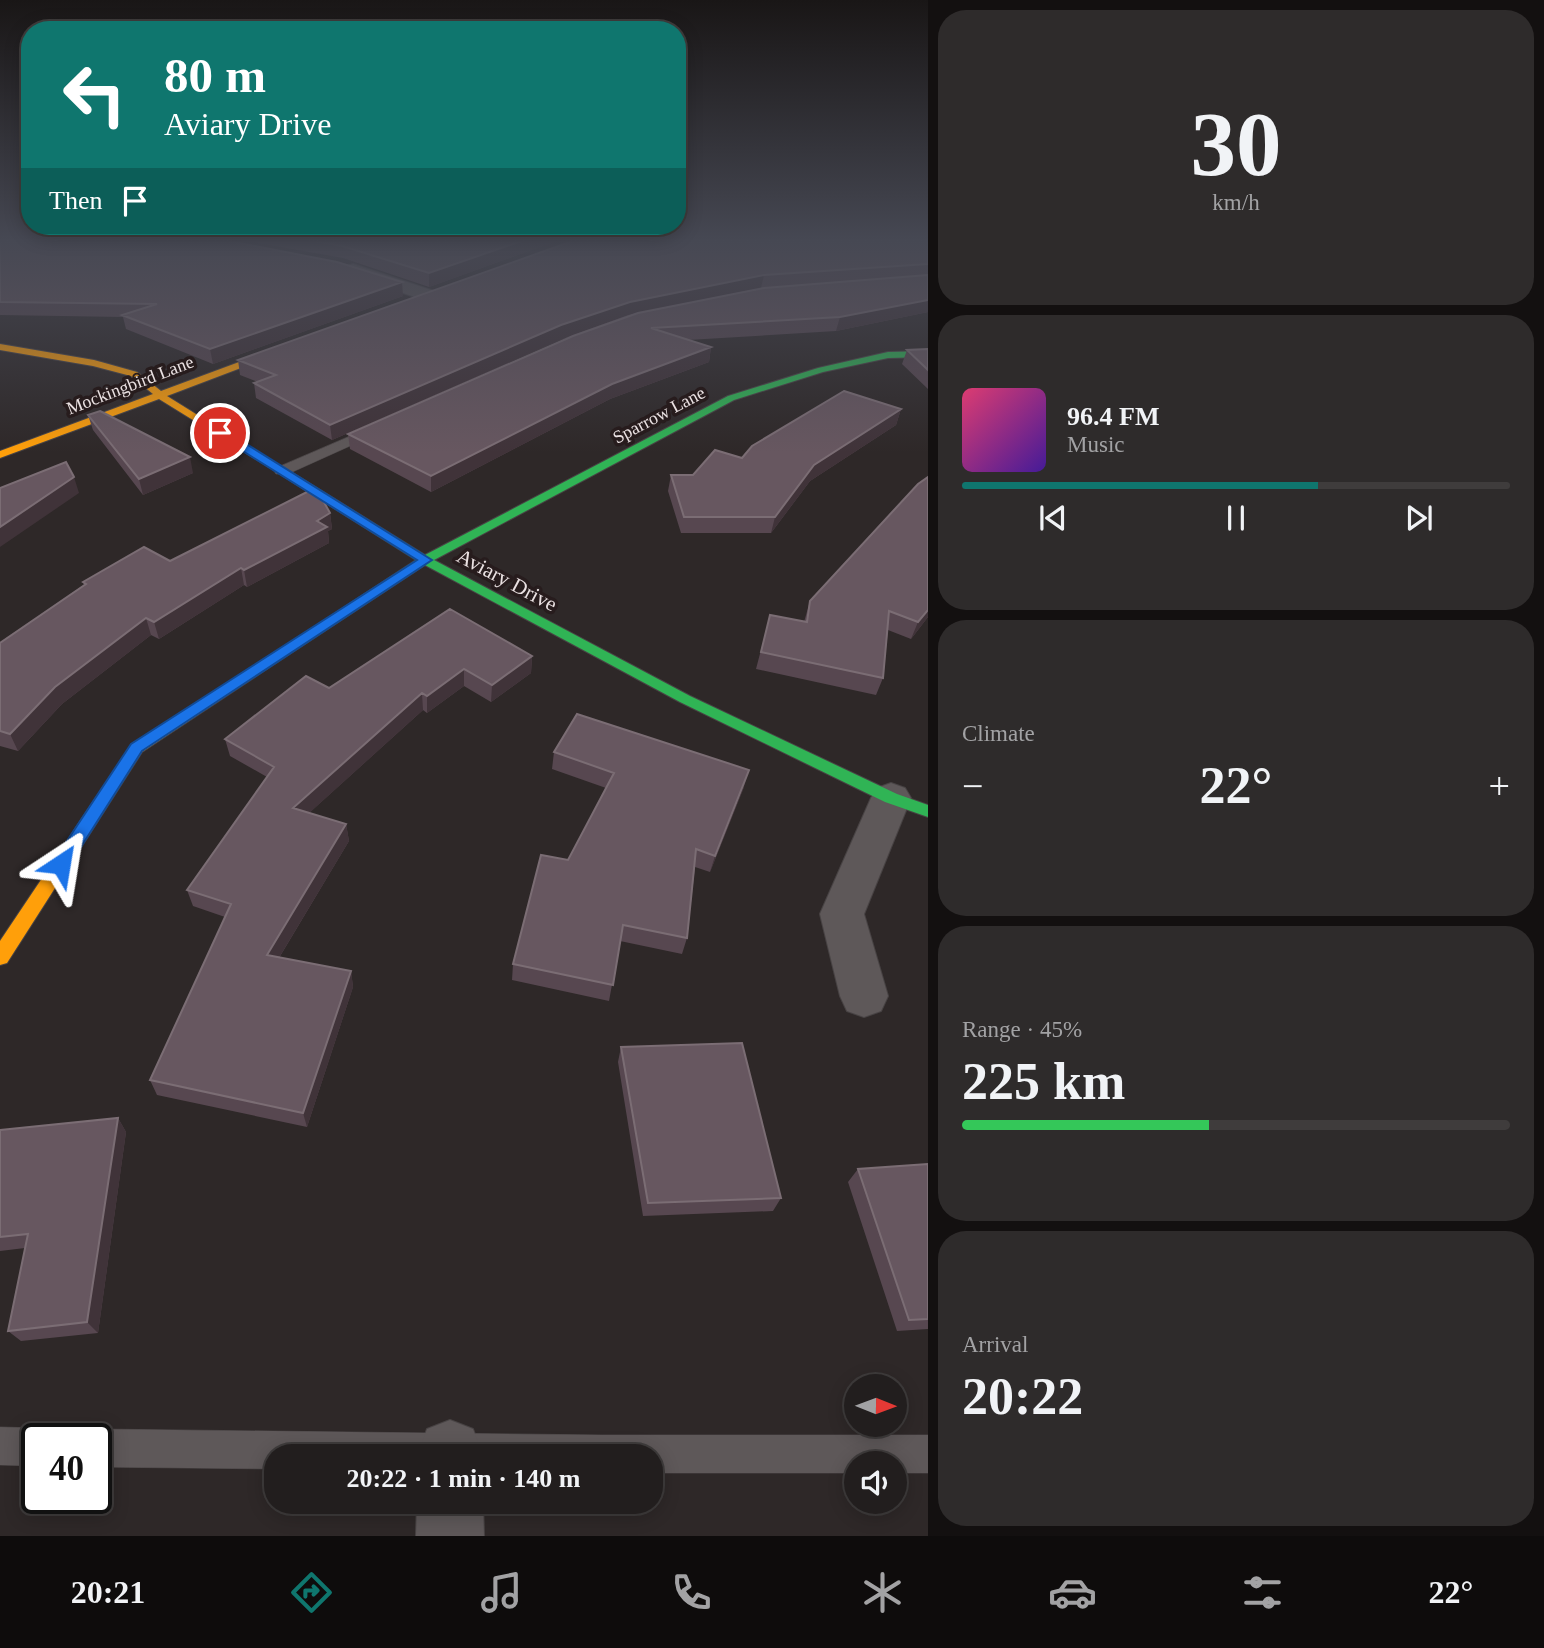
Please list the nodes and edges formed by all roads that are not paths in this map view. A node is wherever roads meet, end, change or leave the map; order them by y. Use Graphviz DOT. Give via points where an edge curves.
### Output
graph roads {
  1 [pos="299,343"];
  2 [pos="0,347"];
  3 [pos="928,354"];
  4 [pos="158,394"];
  5 [pos="383,426"];
  6 [pos="0,455"];
  7 [pos="282,471"];
  8 [pos="425,560"];
  9 [pos="909,805"];
  10 [pos="0,957"];
  11 [pos="864,996"];
  12 [pos="0,1446"];
  13 [pos="21,1447"];
  14 [pos="112,1449"];
  15 [pos="928,1454"];
  16 [pos="264,1458"];
  17 [pos="663,1463"];
  18 [pos="450,1514"];
  19 [pos="450,1536"];
  1 -- 4 [label="street, Mockingbird Lane"];
  2 -- 4 [label="street, Aviary Drive" via="134,374"];
  3 -- 8 [label="street, Sparrow Lane" via="874,358 732,398"];
  4 -- 6 [label="street, Mockingbird Lane"];
  4 -- 7 [label="street, Aviary Drive"];
  5 -- 7 [label="lane"];
  7 -- 8 [label="street, Aviary Drive"];
  8 -- 9 [label="street, Aviary Drive" via="685,699"];
  8 -- 10 [label="street, Sparrow Lane" via="136,748"];
  9 -- 11 [label="street" via="842,914"];
  12 -- 13 [label="lane"];
  14 -- 16 [label="lane"];
  15 -- 17 [label="lane"];
  18 -- 19 [label="street"];
}
